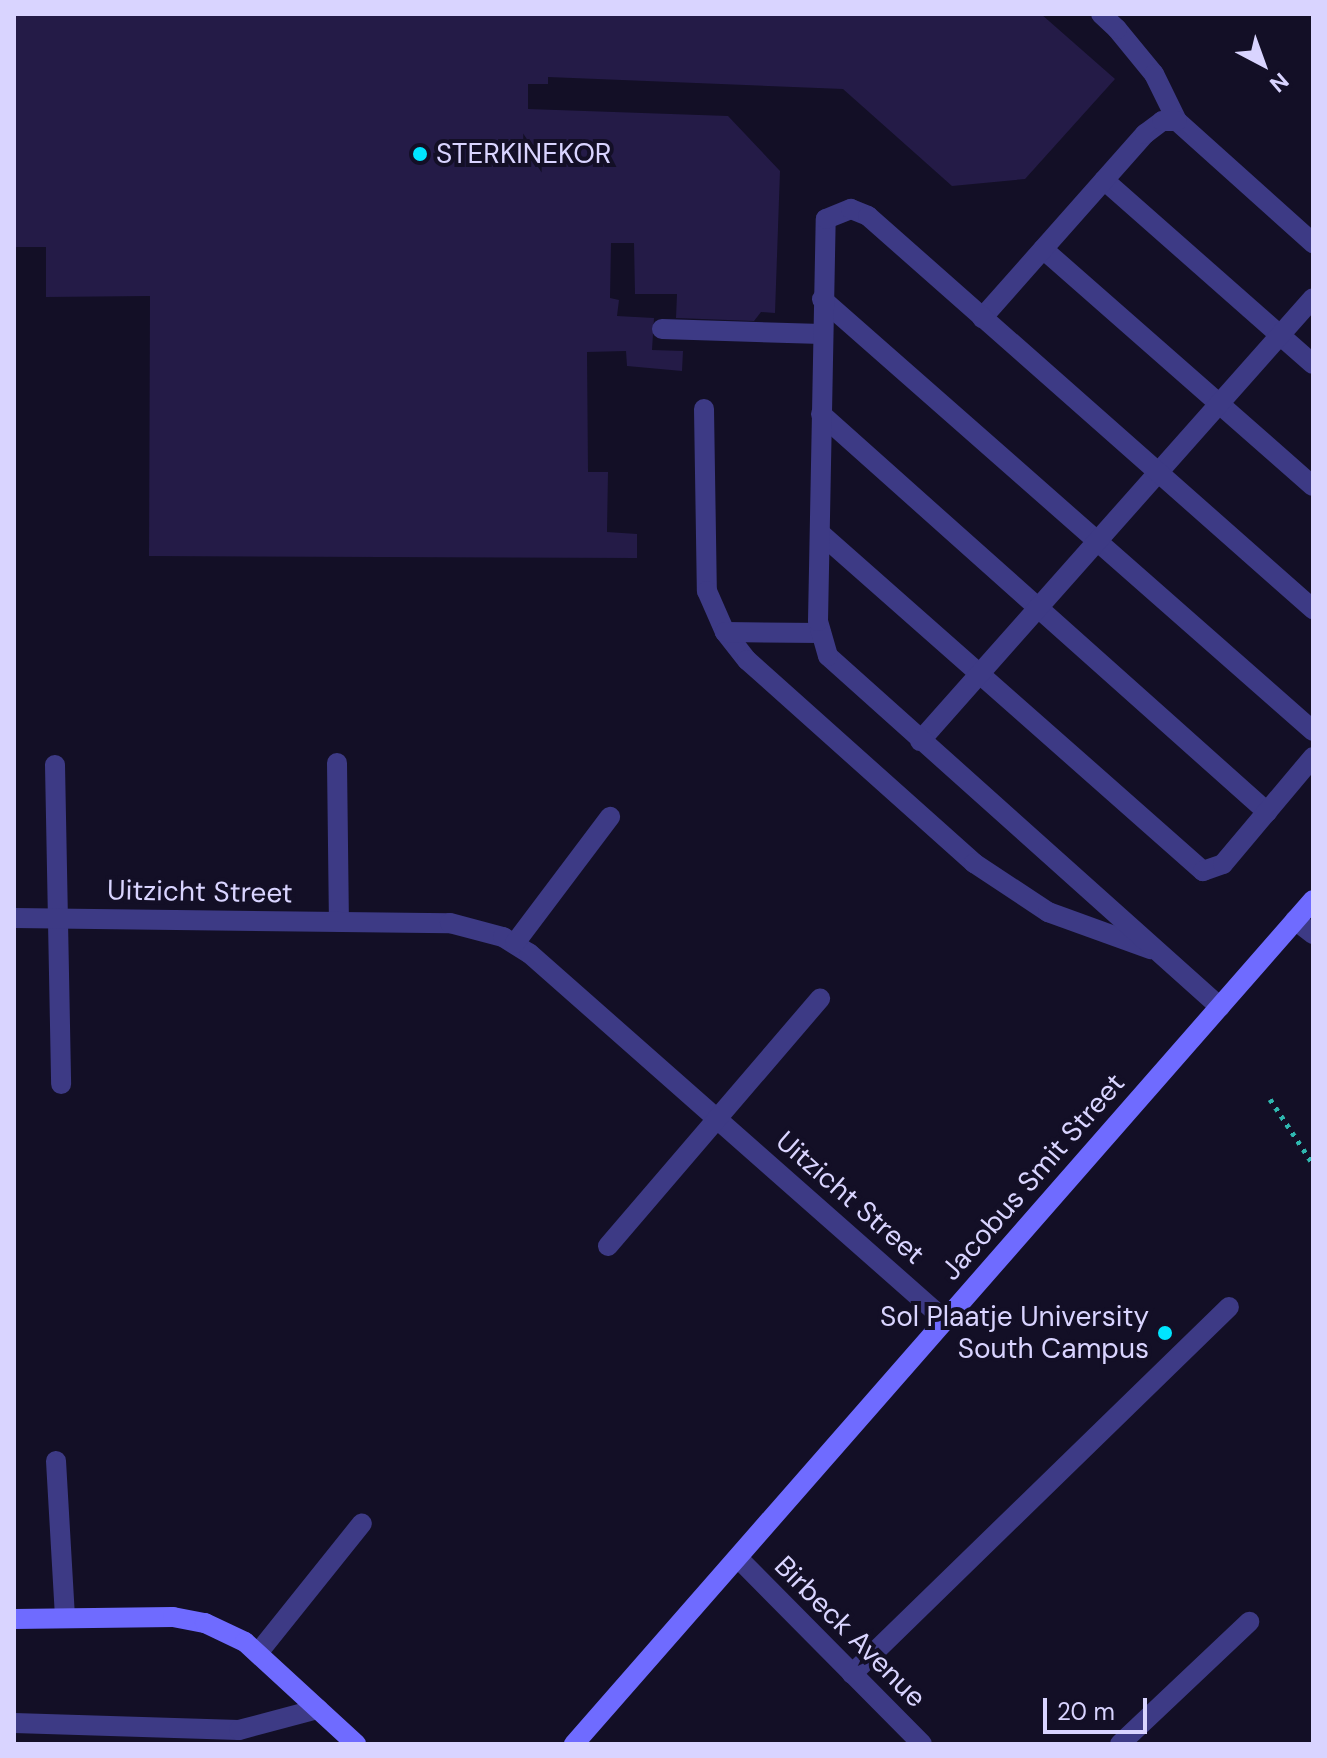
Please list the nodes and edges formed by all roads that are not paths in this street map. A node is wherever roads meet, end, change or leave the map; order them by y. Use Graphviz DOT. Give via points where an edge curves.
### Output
graph roads {
  1 [pos="1101,14"];
  2 [pos="1177,121"];
  3 [pos="1104,180"];
  4 [pos="1313,243"];
  5 [pos="1043,249"];
  6 [pos="1313,298"];
  7 [pos="822,299"];
  8 [pos="982,318"];
  9 [pos="662,329"];
  10 [pos="822,334"];
  11 [pos="1280,335"];
  12 [pos="1313,364"];
  13 [pos="1219,402"];
  14 [pos="704,409"];
  15 [pos="821,414"];
  16 [pos="1157,472"];
  17 [pos="1313,486"];
  18 [pos="820,533"];
  19 [pos="1097,539"];
  20 [pos="1039,606"];
  21 [pos="1313,609"];
  22 [pos="725,632"];
  23 [pos="821,633"];
  24 [pos="979,674"];
  25 [pos="1313,731"];
  26 [pos="920,741"];
  27 [pos="1313,757"];
  28 [pos="337,763"];
  29 [pos="55,765"];
  30 [pos="1267,812"];
  31 [pos="610,817"];
  32 [pos="1313,900"];
  33 [pos="14,918"];
  34 [pos="60,919"];
  35 [pos="1295,920"];
  36 [pos="339,922"];
  37 [pos="1313,934"];
  38 [pos="515,943"];
  39 [pos="1158,952"];
  40 [pos="820,999"];
  41 [pos="1220,1007"];
  42 [pos="61,1084"];
  43 [pos="717,1118"];
  44 [pos="608,1246"];
  45 [pos="1229,1307"];
  46 [pos="945,1320"];
  47 [pos="56,1461"];
  48 [pos="362,1523"];
  49 [pos="739,1559"];
  50 [pos="65,1618"];
  51 [pos="14,1619"];
  52 [pos="1249,1622"];
  53 [pos="258,1653"];
  54 [pos="852,1674"];
  55 [pos="318,1709"];
  56 [pos="14,1723"];
  57 [pos="356,1744"];
  58 [pos="574,1744"];
  59 [pos="922,1744"];
  60 [pos="1120,1744"];
  1 -- 2 [label="street" via="1154,74"];
  2 -- 3 [label="street" via="1151,128"];
  2 -- 4 [label="street"];
  3 -- 5 [label="street"];
  3 -- 11 [label="street"];
  5 -- 8 [label="street"];
  5 -- 13 [label="street"];
  6 -- 11 [label="street"];
  7 -- 8 [label="street" via="824,223 834,213 851,209 868,216"];
  7 -- 10 [label="street"];
  7 -- 19 [label="street"];
  8 -- 16 [label="street"];
  9 -- 10 [label="street"];
  10 -- 15 [label="street"];
  11 -- 12 [label="street"];
  11 -- 13 [label="street"];
  13 -- 16 [label="street"];
  13 -- 17 [label="street"];
  14 -- 22 [label="street" via="707,591"];
  15 -- 18 [label="street"];
  15 -- 20 [label="street"];
  16 -- 19 [label="street"];
  16 -- 21 [label="street"];
  18 -- 23 [label="street"];
  18 -- 24 [label="street"];
  19 -- 20 [label="street"];
  19 -- 25 [label="street"];
  20 -- 24 [label="street"];
  20 -- 30 [label="street"];
  22 -- 23 [label="street"];
  22 -- 39 [label="street" via="771,685 974,863 1048,912"];
  23 -- 26 [label="street" via="836,666"];
  24 -- 26 [label="street"];
  24 -- 30 [label="street" via="1203,871 1223,864"];
  26 -- 39 [label="street"];
  27 -- 30 [label="street"];
  28 -- 36 [label="street"];
  29 -- 34 [label="street"];
  31 -- 38 [label="street"];
  32 -- 35 [label="street, Jacobus Smit Street"];
  33 -- 34 [label="street, Uitzicht Street"];
  34 -- 36 [label="street, Uitzicht Street"];
  34 -- 42 [label="street"];
  35 -- 37 [label="street"];
  35 -- 41 [label="street, Jacobus Smit Street"];
  36 -- 38 [label="street, Uitzicht Street" via="469,925"];
  38 -- 43 [label="street, Uitzicht Street"];
  39 -- 41 [label="street"];
  40 -- 43 [label="street"];
  41 -- 46 [label="street, Jacobus Smit Street"];
  43 -- 44 [label="street"];
  43 -- 46 [label="street, Uitzicht Street"];
  45 -- 54 [label="street"];
  46 -- 49 [label="street, Jacobus Smit Street"];
  47 -- 50 [label="street"];
  48 -- 53 [label="street"];
  49 -- 54 [label="street, Birbeck Avenue"];
  49 -- 58 [label="street, Jacobus Smit Street"];
  50 -- 51 [label="street"];
  50 -- 53 [label="street" via="173,1617 205,1623"];
  52 -- 60 [label="street"];
  53 -- 55 [label="street"];
  54 -- 59 [label="street, Birbeck Avenue"];
  55 -- 56 [label="street" via="239,1730"];
  55 -- 57 [label="street"];
}
